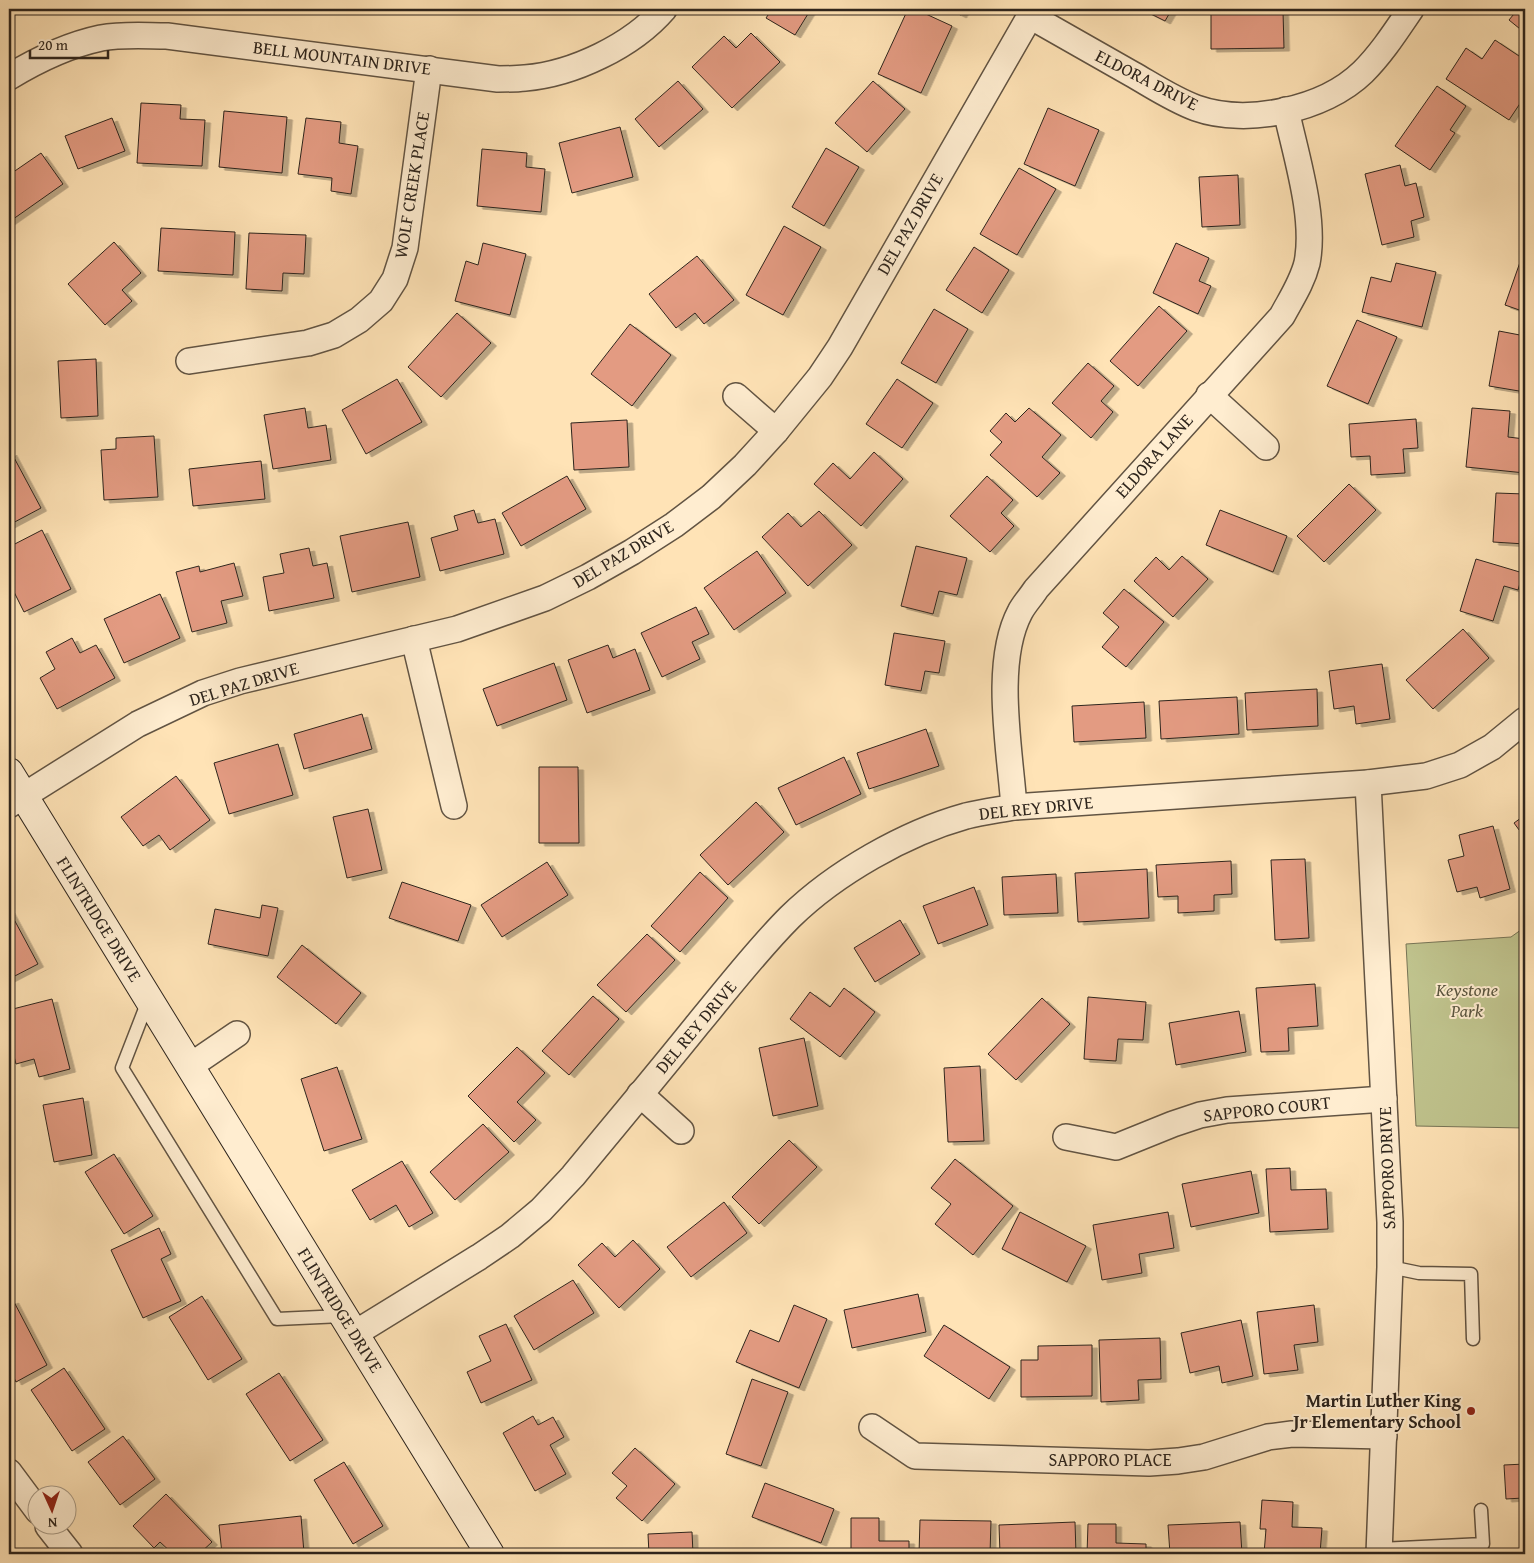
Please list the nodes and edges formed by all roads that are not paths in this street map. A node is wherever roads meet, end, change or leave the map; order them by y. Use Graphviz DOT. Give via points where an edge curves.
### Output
graph roads {
  1 [pos="664,9"];
  2 [pos="1411,9"];
  3 [pos="1032,12"];
  4 [pos="429,69"];
  5 [pos="9,77"];
  6 [pos="1286,110"];
  7 [pos="189,361"];
  8 [pos="1210,395"];
  9 [pos="736,396"];
  10 [pos="776,431"];
  11 [pos="1266,447"];
  12 [pos="414,639"];
  13 [pos="1525,720"];
  14 [pos="9,772"];
  15 [pos="1368,782"];
  16 [pos="16,800"];
  17 [pos="454,806"];
  18 [pos="1014,807"];
  19 [pos="148,999"];
  20 [pos="238,1034"];
  21 [pos="190,1066"];
  22 [pos="640,1094"];
  23 [pos="1384,1099"];
  24 [pos="681,1131"];
  25 [pos="1066,1137"];
  26 [pos="1390,1267"];
  27 [pos="348,1325"];
  28 [pos="1473,1339"];
  29 [pos="872,1427"];
  30 [pos="1384,1436"];
  31 [pos="9,1472"];
  32 [pos="28,1498"];
  33 [pos="1482,1510"];
  34 [pos="56,1536"];
  35 [pos="484,1552"];
  36 [pos="1380,1552"];
  37 [pos="70,1554"];
  1 -- 4 [label="street, BELL MOUNTAIN DRIVE" via="629,38 596,59 559,72 498,79"];
  2 -- 6 [label="street, ELDORA DRIVE" via="1383,50 1362,73 1337,92"];
  3 -- 6 [label="street, ELDORA DRIVE" via="1167,94 1196,108 1228,115"];
  3 -- 10 [label="street, DEL PAZ DRIVE" via="840,347"];
  4 -- 5 [label="street, BELL MOUNTAIN DRIVE" via="168,36 131,36 102,38 70,47"];
  4 -- 7 [label="street, WOLF CREEK PLACE" via="406,248 395,279 380,301 360,320 334,335 308,343"];
  6 -- 8 [label="street, ELDORA LANE" via="1306,205 1309,238 1306,263 1298,287 1282,316"];
  8 -- 11 [label="street"];
  8 -- 18 [label="street, ELDORA LANE" via="1020,612 1006,659 1004,689"];
  9 -- 10 [label="street"];
  10 -- 12 [label="street, DEL PAZ DRIVE" via="711,496 632,552 545,598 457,629"];
  12 -- 16 [label="street, DEL PAZ DRIVE" via="203,693 138,724"];
  12 -- 17 [label="street"];
  13 -- 15 [label="street, DEL REY DRIVE" via="1492,747 1460,765 1426,776"];
  14 -- 16 [label="street, FLINTRIDGE DRIVE"];
  15 -- 18 [label="street, DEL REY DRIVE"];
  15 -- 23 [label="street, SAPPORO DRIVE"];
  16 -- 19 [label="street, FLINTRIDGE DRIVE"];
  18 -- 22 [label="street, DEL REY DRIVE" via="966,816 929,829 879,853 820,892 790,917 755,955"];
  19 -- 21 [label="street, FLINTRIDGE DRIVE"];
  19 -- 27 [label="lane" via="122,1068 277,1319"];
  20 -- 21 [label="street"];
  21 -- 27 [label="street, FLINTRIDGE DRIVE"];
  22 -- 24 [label="street"];
  22 -- 27 [label="street, DEL REY DRIVE" via="573,1176 541,1210 510,1236 479,1257"];
  23 -- 25 [label="street, SAPPORO COURT" via="1227,1110 1200,1115 1116,1147"];
  23 -- 26 [label="street, SAPPORO DRIVE"];
  26 -- 28 [label="lane" via="1419,1273 1471,1274"];
  26 -- 30 [label="street, SAPPORO DRIVE"];
  27 -- 35 [label="street, FLINTRIDGE DRIVE"];
  29 -- 30 [label="street, SAPPORO PLACE" via="915,1456 1148,1463 1204,1457 1268,1437 1292,1434"];
  30 -- 36 [label="street, SAPPORO DRIVE"];
  31 -- 32 [label="street"];
  33 -- 36 [label="lane" via="1483,1544"];
  34 -- 37 [label="street"];
}
